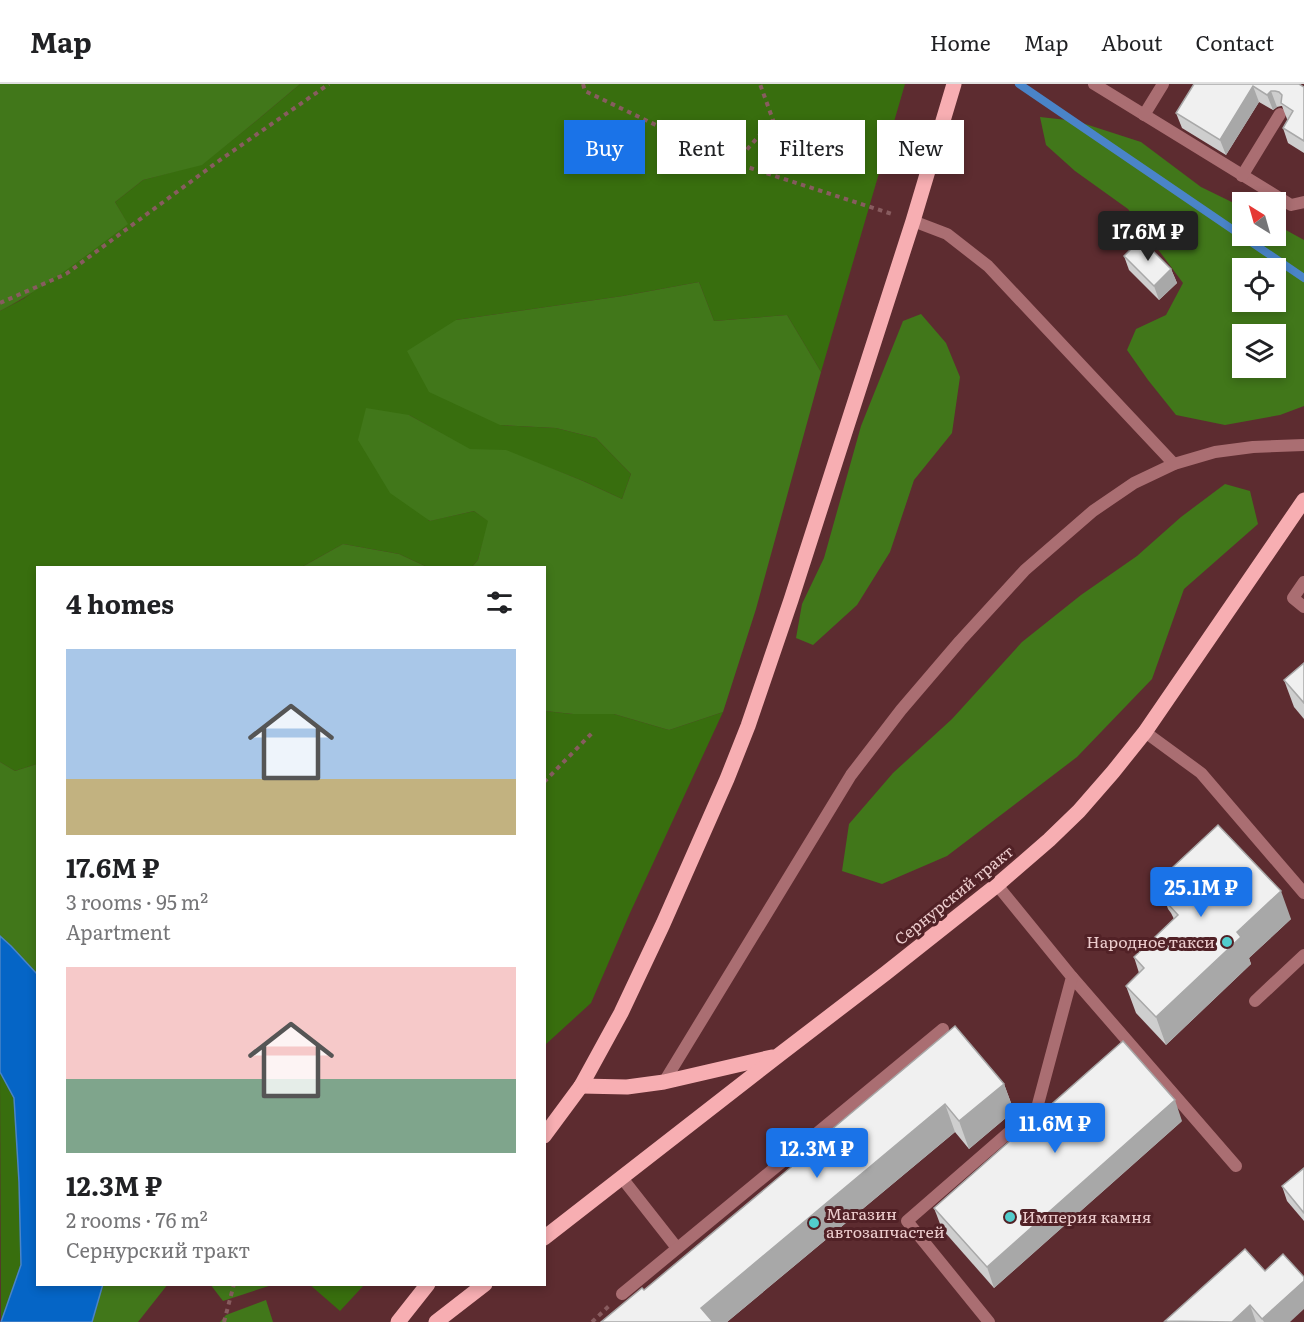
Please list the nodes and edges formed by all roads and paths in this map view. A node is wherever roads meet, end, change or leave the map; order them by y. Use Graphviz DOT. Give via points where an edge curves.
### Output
graph roads {
  1 [pos="329,84"];
  2 [pos="583,84"];
  3 [pos="760,84"];
  4 [pos="954,84"];
  5 [pos="1094,84"];
  6 [pos="1163,84"];
  7 [pos="1280,114"];
  8 [pos="1144,115"];
  9 [pos="657,126"];
  10 [pos="746,151"];
  11 [pos="746,167"];
  12 [pos="1242,176"];
  13 [pos="1304,202"];
  14 [pos="913,221"];
  15 [pos="0,303"];
  16 [pos="1304,445"];
  17 [pos="1174,464"];
  18 [pos="1304,500"];
  19 [pos="1304,582"];
  20 [pos="1304,607"];
  21 [pos="1144,732"];
  22 [pos="592,733"];
  23 [pos="546,780"];
  24 [pos="997,885"];
  25 [pos="1304,893"];
  26 [pos="1304,955"];
  27 [pos="1072,977"];
  28 [pos="1255,1001"];
  29 [pos="943,1029"];
  30 [pos="778,1055"];
  31 [pos="664,1082"];
  32 [pos="580,1086"];
  33 [pos="546,1133"];
  34 [pos="1236,1166"];
  35 [pos="622,1178"];
  36 [pos="546,1236"];
  37 [pos="677,1248"];
  38 [pos="234,1286"];
  39 [pos="426,1286"];
  40 [pos="482,1286"];
  41 [pos="622,1294"];
  42 [pos="225,1322"];
  43 [pos="398,1322"];
  44 [pos="436,1322"];
  45 [pos="989,1322"];
  1 -- 15 [label="path" via="66,274"];
  2 -- 9 [label="path" via="585,91"];
  3 -- 10 [label="path" via="773,120"];
  4 -- 14 [label="main road"];
  5 -- 8 [label="lane"];
  6 -- 8 [label="lane"];
  7 -- 12 [label="lane"];
  8 -- 12 [label="lane"];
  11 -- 14 [label="path"];
  12 -- 13 [label="lane" via="1291,205"];
  14 -- 17 [label="lane" via="947,234 988,266"];
  14 -- 32 [label="main road" via="748,726 621,1013"];
  16 -- 17 [label="lane" via="1215,452"];
  17 -- 31 [label="lane" via="1134,483 1093,512 1025,570 901,710 851,775"];
  18 -- 21 [label="main road, Сернурский тракт"];
  19 -- 20 [label="lane" via="1293,598"];
  21 -- 24 [label="main road, Сернурский тракт" via="1079,811"];
  21 -- 25 [label="lane" via="1201,773"];
  22 -- 23 [label="path"];
  24 -- 27 [label="lane"];
  24 -- 30 [label="main road, Сернурский тракт"];
  26 -- 28 [label="lane"];
  27 -- 34 [label="lane"];
  27 -- 45 [label="lane" via="1037,1108 907,1221"];
  29 -- 37 [label="lane"];
  30 -- 31 [label="main road"];
  30 -- 35 [label="main road, Сернурский тракт"];
  31 -- 32 [label="main road" via="627,1088"];
  32 -- 33 [label="main road"];
  35 -- 36 [label="main road, Сернурский тракт"];
  35 -- 37 [label="lane"];
  37 -- 41 [label="lane"];
  38 -- 42 [label="path"];
  39 -- 43 [label="main road"];
  40 -- 44 [label="main road"];
}
